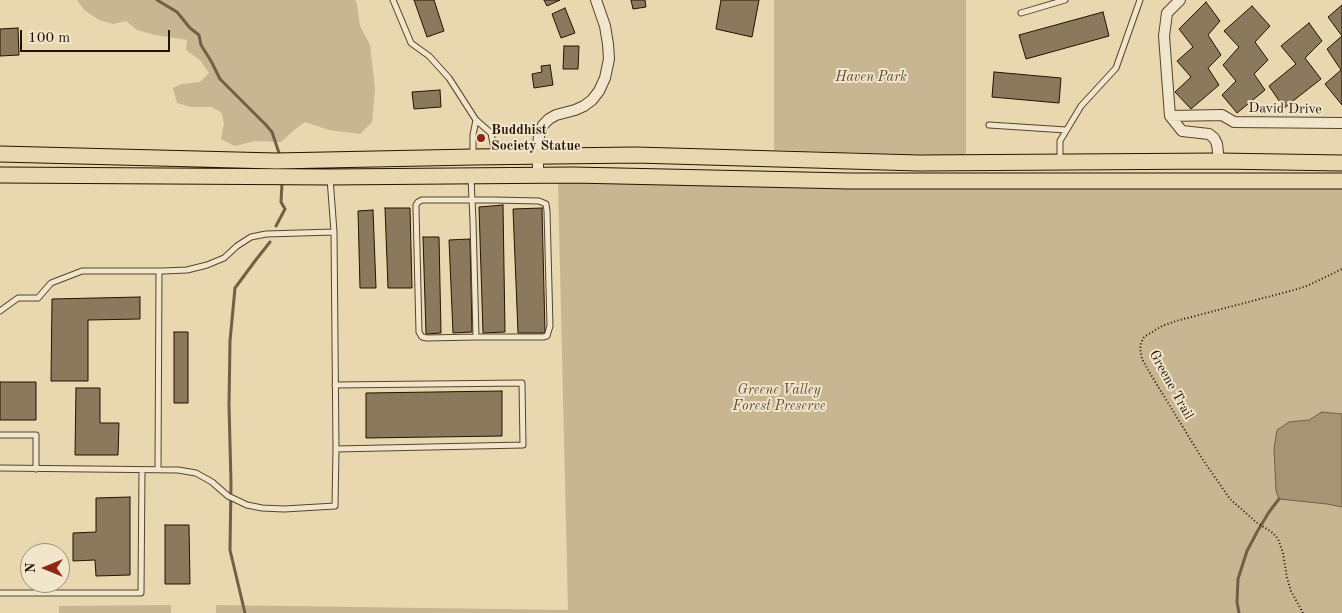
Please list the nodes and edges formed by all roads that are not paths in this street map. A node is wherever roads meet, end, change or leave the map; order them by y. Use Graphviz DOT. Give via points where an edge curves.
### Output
graph roads {
  1 [pos="393,0"];
  2 [pos="596,0"];
  3 [pos="1065,0"];
  4 [pos="1140,0"];
  5 [pos="1048,2"];
  6 [pos="1176,2"];
  7 [pos="1021,13"];
  8 [pos="1170,116"];
  9 [pos="476,120"];
  10 [pos="1342,123"];
  11 [pos="989,125"];
  12 [pos="1066,130"];
  13 [pos="0,154"];
  14 [pos="538,156"];
  15 [pos="473,157"];
  16 [pos="496,157"];
  17 [pos="1219,161"];
  18 [pos="1060,163"];
  19 [pos="1342,163"];
  20 [pos="0,175"];
  21 [pos="538,175"];
  22 [pos="330,177"];
  23 [pos="471,177"];
  24 [pos="1342,181"];
  25 [pos="472,200"];
  26 [pos="334,232"];
  27 [pos="160,271"];
  28 [pos="0,312"];
  29 [pos="476,337"];
  30 [pos="335,385"];
  31 [pos="0,435"];
  32 [pos="336,449"];
  33 [pos="0,468"];
  34 [pos="36,469"];
  35 [pos="142,470"];
  36 [pos="158,470"];
  37 [pos="0,593"];
  1 -- 9 [label="lane" via="411,43 429,56 449,78"];
  2 -- 14 [label="street" via="608,44 605,78 592,100 575,110 556,115 543,125"];
  3 -- 5 [label="lane"];
  4 -- 12 [label="lane" via="1116,68 1081,106"];
  5 -- 7 [label="lane"];
  6 -- 8 [label="street" via="1167,12 1164,36"];
  8 -- 10 [label="street, David Drive" via="1222,115 1234,122"];
  8 -- 17 [label="street" via="1182,131 1209,134 1214,138"];
  9 -- 15 [label="lane"];
  9 -- 16 [label="lane" via="490,133"];
  11 -- 12 [label="lane"];
  12 -- 18 [label="lane" via="1060,141"];
  13 -- 15 [label="main road" via="276,161"];
  14 -- 16 [label="main road"];
  14 -- 18 [label="main road"];
  14 -- 21 [label="street"];
  15 -- 16 [label="main road"];
  17 -- 18 [label="main road"];
  17 -- 19 [label="main road"];
  20 -- 22 [label="main road"];
  21 -- 23 [label="main road"];
  21 -- 24 [label="main road" via="848,181"];
  22 -- 23 [label="main road"];
  22 -- 26 [label="lane"];
  23 -- 25 [label="lane"];
  25 -- 29 [label="lane"];
  25 -- 29 [label="lane" via="422,200 416,205 419,332 427,338"];
  25 -- 29 [label="lane" via="538,201 546,204 547,211 550,326 547,336"];
  26 -- 27 [label="lane" via="258,235 237,246 224,258 207,265"];
  26 -- 30 [label="lane"];
  27 -- 28 [label="lane" via="82,270 51,283 38,298 18,298"];
  27 -- 36 [label="lane"];
  30 -- 32 [label="lane"];
  30 -- 32 [label="lane" via="522,383 523,445"];
  31 -- 34 [label="lane" via="36,435"];
  32 -- 36 [label="lane" via="335,506 284,509 247,505 196,473"];
  33 -- 34 [label="lane"];
  34 -- 35 [label="lane"];
  35 -- 36 [label="lane"];
  35 -- 37 [label="lane" via="141,593"];
}
